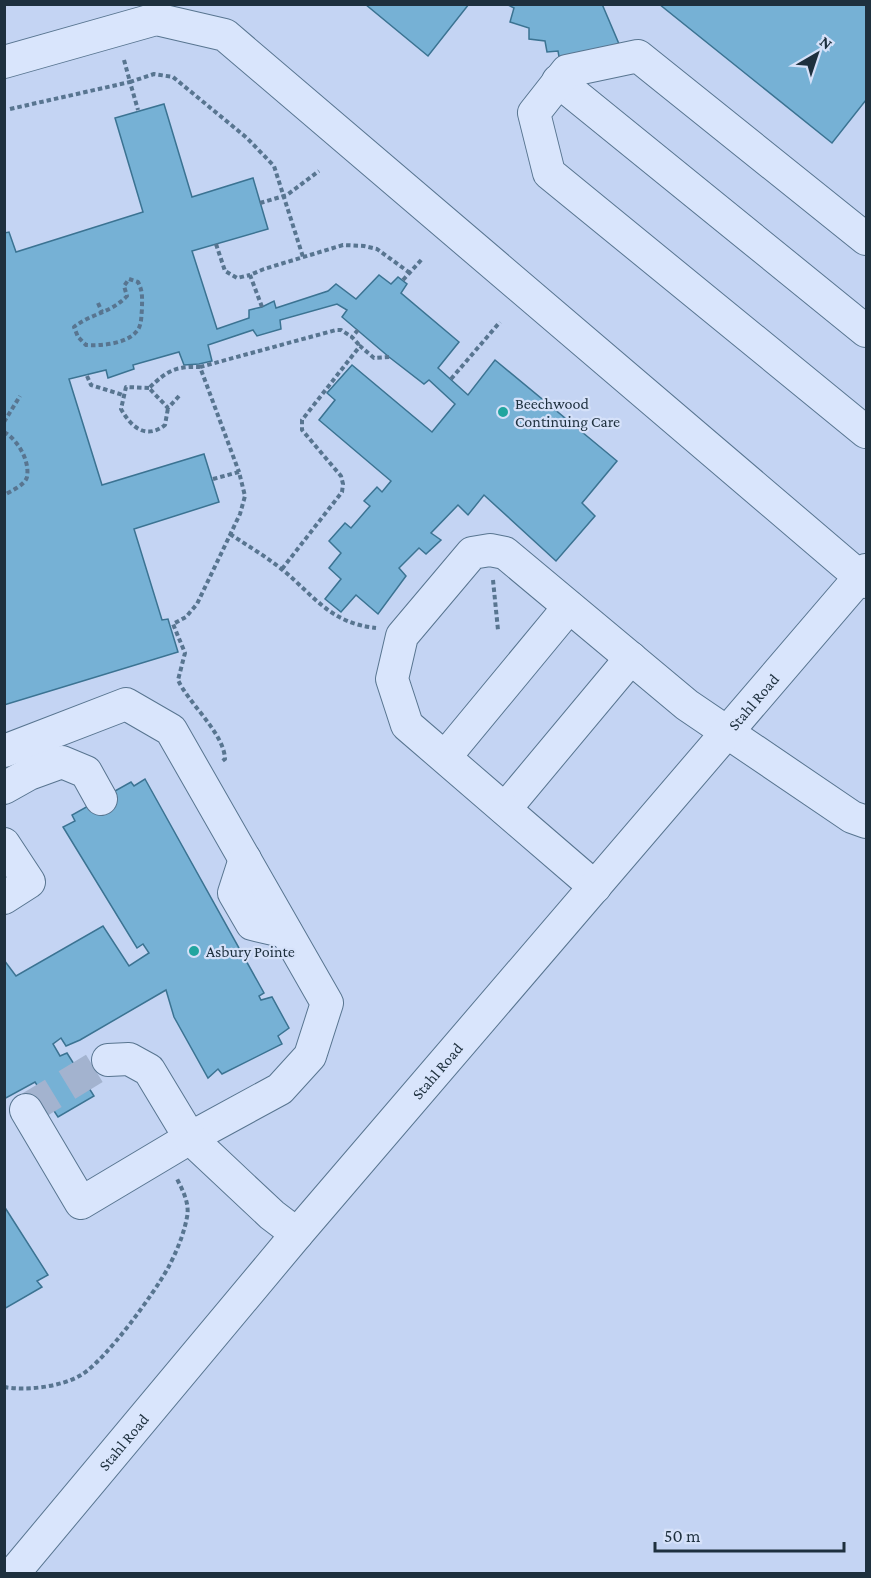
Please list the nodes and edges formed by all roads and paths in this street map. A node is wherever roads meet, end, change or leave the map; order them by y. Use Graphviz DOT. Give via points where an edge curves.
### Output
graph roads {
  1 [pos="124,60"];
  2 [pos="4,62"];
  3 [pos="130,82"];
  4 [pos="567,89"];
  5 [pos="10,109"];
  6 [pos="138,110"];
  7 [pos="319,171"];
  8 [pos="284,196"];
  9 [pos="260,203"];
  10 [pos="867,239"];
  11 [pos="216,244"];
  12 [pos="303,257"];
  13 [pos="423,258"];
  14 [pos="410,273"];
  15 [pos="250,275"];
  16 [pos="403,280"];
  17 [pos="98,303"];
  18 [pos="262,307"];
  19 [pos="102,312"];
  20 [pos="500,322"];
  21 [pos="358,330"];
  22 [pos="867,331"];
  23 [pos="352,337"];
  24 [pos="360,346"];
  25 [pos="388,357"];
  26 [pos="200,366"];
  27 [pos="87,376"];
  28 [pos="451,379"];
  29 [pos="149,388"];
  30 [pos="123,394"];
  31 [pos="20,396"];
  32 [pos="179,396"];
  33 [pos="168,408"];
  34 [pos="4,422"];
  35 [pos="864,426"];
  36 [pos="4,432"];
  37 [pos="239,472"];
  38 [pos="213,479"];
  39 [pos="4,495"];
  40 [pos="230,534"];
  41 [pos="282,569"];
  42 [pos="493,576"];
  43 [pos="865,576"];
  44 [pos="569,607"];
  45 [pos="384,623"];
  46 [pos="498,630"];
  47 [pos="631,658"];
  48 [pos="727,733"];
  49 [pos="4,751"];
  50 [pos="445,757"];
  51 [pos="218,765"];
  52 [pos="4,789"];
  53 [pos="101,799"];
  54 [pos="505,809"];
  55 [pos="867,822"];
  56 [pos="4,844"];
  57 [pos="595,887"];
  58 [pos="4,898"];
  59 [pos="108,1060"];
  60 [pos="26,1110"];
  61 [pos="190,1137"];
  62 [pos="164,1154"];
  63 [pos="297,1234"];
  64 [pos="4,1387"];
  65 [pos="13,1574"];
  1 -- 3 [label="path"];
  2 -- 43 [label="street" via="156,19 225,35"];
  3 -- 5 [label="path"];
  3 -- 6 [label="path"];
  3 -- 8 [label="path" via="154,74 173,77 247,138 274,166"];
  4 -- 10 [label="street" via="567,71 638,56"];
  4 -- 22 [label="street"];
  4 -- 35 [label="street" via="534,112 549,173"];
  7 -- 8 [label="path"];
  8 -- 9 [label="path"];
  8 -- 12 [label="path"];
  11 -- 15 [label="path" via="225,271 237,278"];
  12 -- 14 [label="path" via="343,244 364,246 377,249"];
  12 -- 15 [label="path"];
  13 -- 14 [label="path"];
  14 -- 16 [label="path"];
  15 -- 18 [label="path"];
  17 -- 19 [label="path"];
  19 -- 19 [label="path" via="126,296 124,286 129,279 138,282 144,293 137,332 106,344 86,345 74,327"];
  20 -- 28 [label="path"];
  21 -- 23 [label="path"];
  23 -- 24 [label="path"];
  23 -- 26 [label="path" via="336,330"];
  24 -- 25 [label="path" via="374,358"];
  24 -- 41 [label="path" via="302,420 302,430 341,476 342,492"];
  26 -- 29 [label="path" via="181,366 164,374"];
  26 -- 37 [label="path"];
  27 -- 30 [label="path" via="91,385"];
  29 -- 30 [label="path" via="126,387"];
  29 -- 33 [label="path"];
  30 -- 33 [label="path" via="121,409 128,422 148,432 157,432 165,425"];
  31 -- 34 [label="path"];
  32 -- 33 [label="path"];
  36 -- 39 [label="path" via="12,436 24,454 27,477"];
  37 -- 38 [label="path"];
  37 -- 40 [label="path" via="245,496"];
  40 -- 41 [label="path"];
  40 -- 51 [label="path" via="197,604 173,624 185,653 178,680 224,750 225,759"];
  41 -- 45 [label="path" via="333,615 355,626 379,629"];
  42 -- 46 [label="path"];
  43 -- 48 [label="street, Stahl Road"];
  44 -- 47 [label="street"];
  44 -- 50 [label="street"];
  44 -- 50 [label="street" via="505,553 472,553 402,636 392,679 407,725"];
  47 -- 48 [label="street"];
  47 -- 54 [label="street"];
  48 -- 55 [label="street" via="852,817"];
  48 -- 57 [label="street, Stahl Road"];
  49 -- 61 [label="street" via="126,704 171,730 327,1003 310,1056 280,1089"];
  50 -- 54 [label="street"];
  52 -- 53 [label="street" via="29,774 62,762 86,772"];
  54 -- 57 [label="street"];
  56 -- 58 [label="street" via="29,882"];
  57 -- 63 [label="street, Stahl Road"];
  59 -- 61 [label="street" via="129,1059 149,1070"];
  60 -- 62 [label="street" via="81,1203"];
  61 -- 62 [label="street"];
  61 -- 63 [label="street"];
  62 -- 64 [label="path" via="183,1193 188,1215 167,1269 118,1338 80,1376 49,1386 21,1390"];
  63 -- 65 [label="street, Stahl Road"];
}
